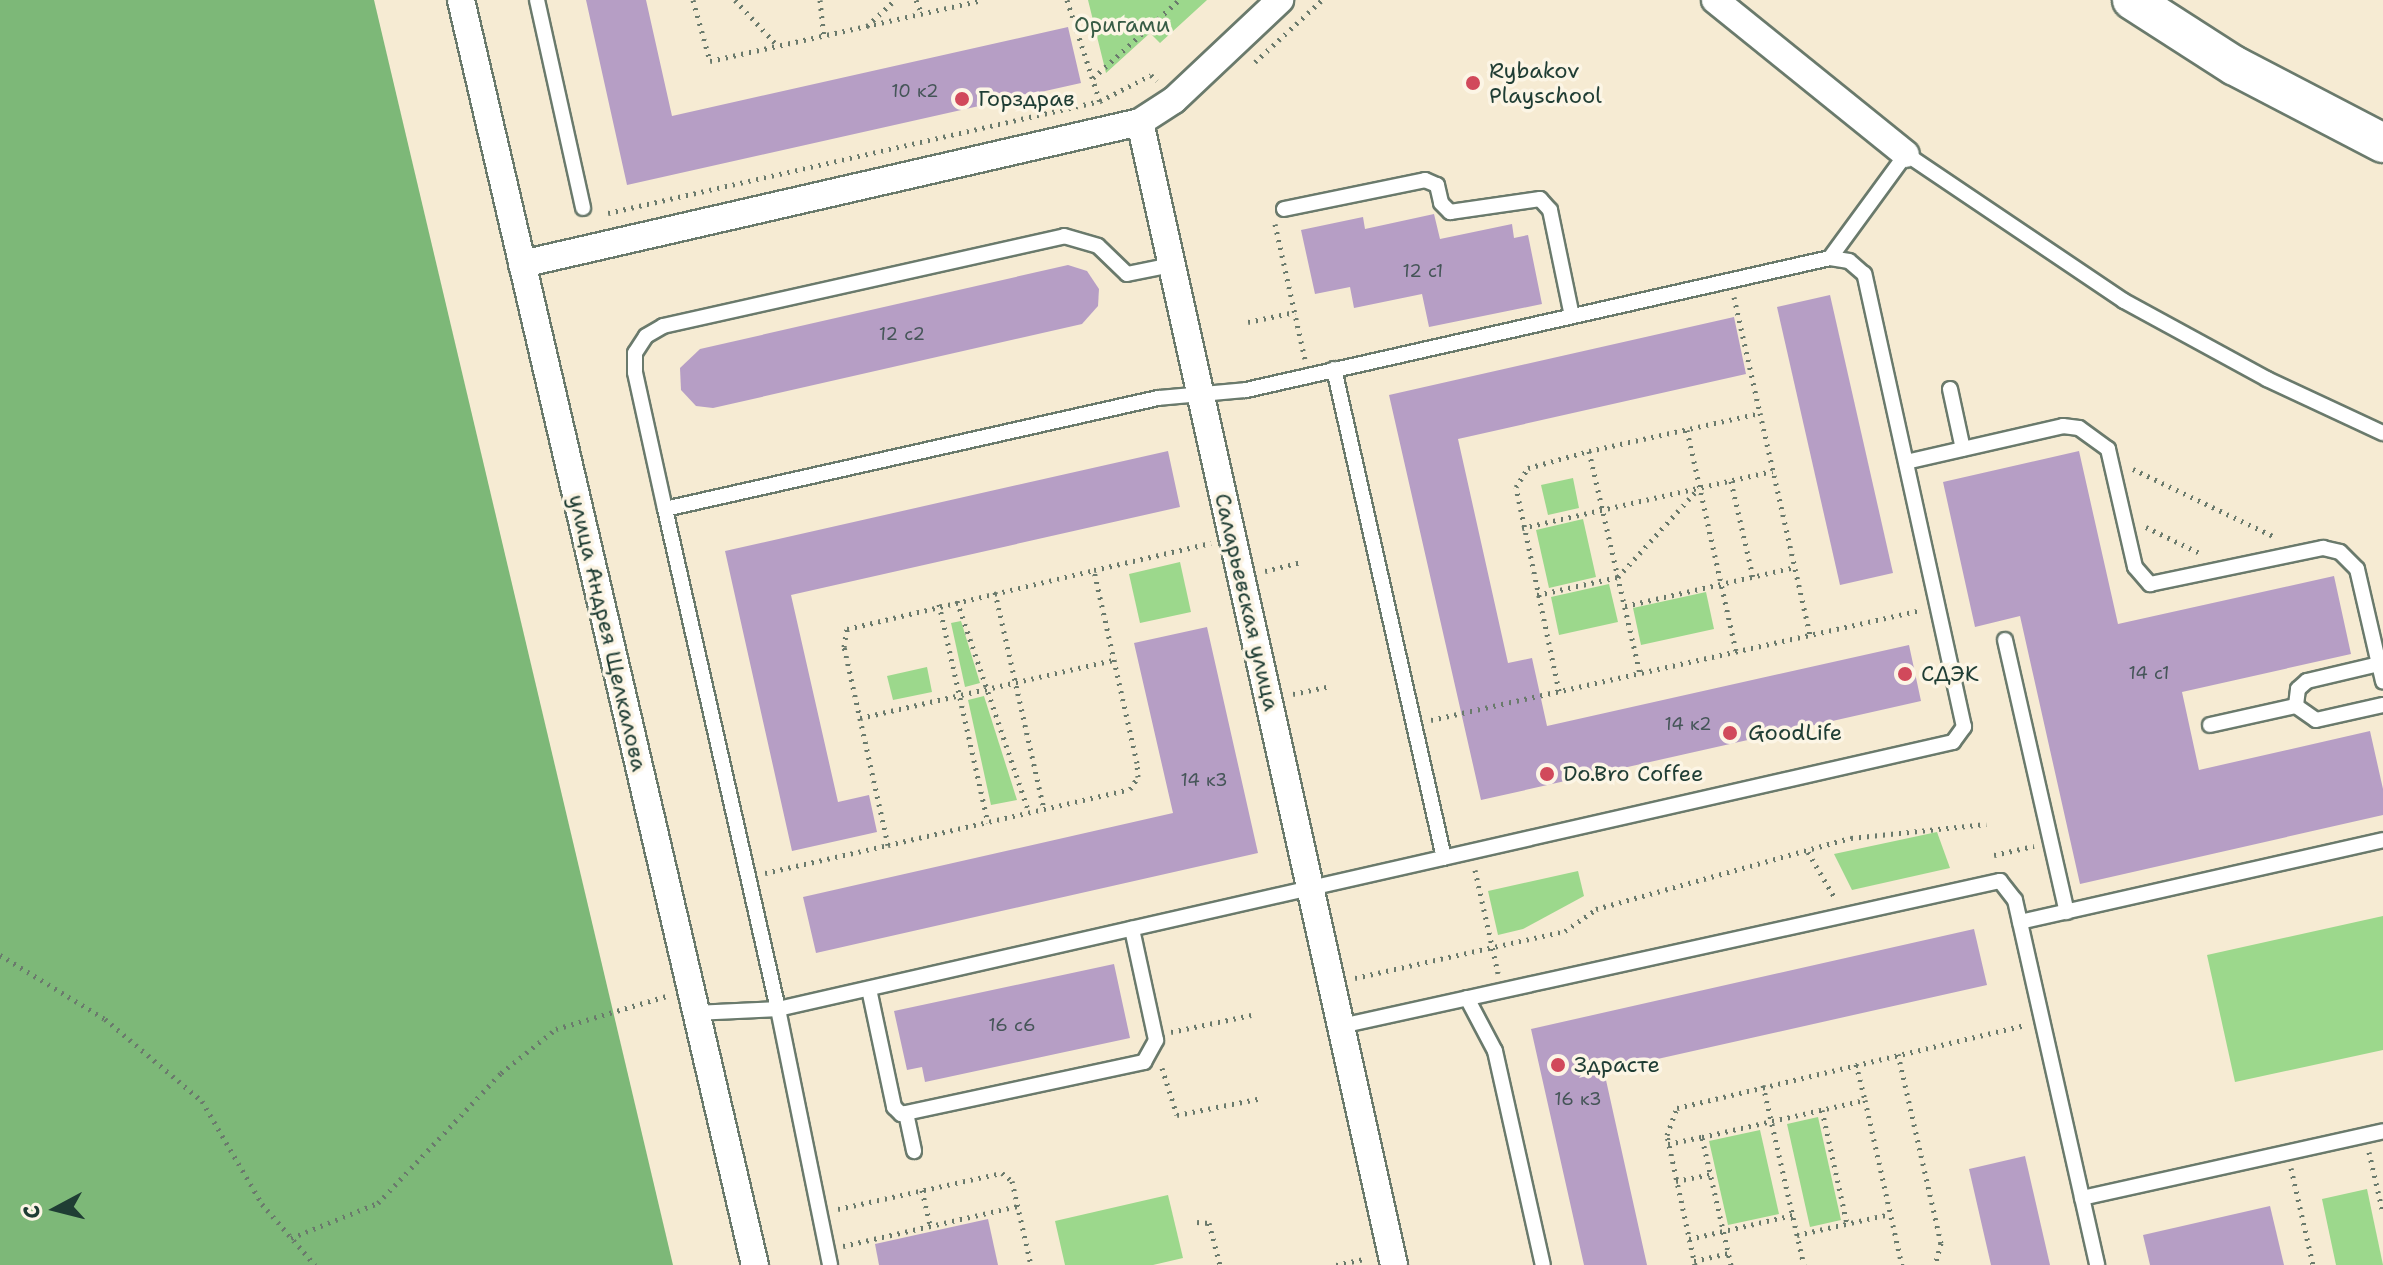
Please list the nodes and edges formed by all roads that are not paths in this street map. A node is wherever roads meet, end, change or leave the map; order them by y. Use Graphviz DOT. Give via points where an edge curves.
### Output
graph roads {
  1 [pos="461,0"];
  2 [pos="537,0"];
  3 [pos="1280,0"];
  4 [pos="1715,0"];
  5 [pos="2132,0"];
  6 [pos="1140,122"];
  7 [pos="2383,143"];
  8 [pos="1906,154"];
  9 [pos="583,208"];
  10 [pos="1279,214"];
  11 [pos="1830,258"];
  12 [pos="522,264"];
  13 [pos="1172,265"];
  14 [pos="1572,316"];
  15 [pos="1334,369"];
  16 [pos="1950,389"];
  17 [pos="1201,394"];
  18 [pos="2383,433"];
  19 [pos="1963,449"];
  20 [pos="1906,462"];
  21 [pos="665,509"];
  22 [pos="2005,640"];
  23 [pos="2379,664"];
  24 [pos="2383,682"];
  25 [pos="2383,705"];
  26 [pos="2296,706"];
  27 [pos="2210,725"];
  28 [pos="2383,840"];
  29 [pos="1444,858"];
  30 [pos="1311,889"];
  31 [pos="2067,912"];
  32 [pos="2020,922"];
  33 [pos="1132,929"];
  34 [pos="869,989"];
  35 [pos="1467,998"];
  36 [pos="693,1001"];
  37 [pos="778,1009"];
  38 [pos="1341,1026"];
  39 [pos="906,1113"];
  40 [pos="2383,1131"];
  41 [pos="914,1151"];
  42 [pos="2082,1198"];
  43 [pos="755,1265"];
  44 [pos="830,1265"];
  45 [pos="1394,1265"];
  46 [pos="1543,1265"];
  47 [pos="2097,1265"];
  1 -- 12 [label="street, улица Андрея Щелкалова"];
  2 -- 9 [label="lane"];
  3 -- 6 [label="street" via="1174,100"];
  4 -- 8 [label="street"];
  5 -- 7 [label="street" via="2235,66"];
  6 -- 12 [label="street"];
  6 -- 13 [label="street, Саларьевская улица"];
  8 -- 11 [label="lane"];
  8 -- 18 [label="lane" via="2124,301 2267,379"];
  10 -- 14 [label="lane" via="1425,180 1437,185 1441,203 1450,212 1540,199 1550,210"];
  11 -- 14 [label="lane"];
  11 -- 20 [label="lane" via="1857,267 1868,286"];
  12 -- 36 [label="street, улица Андрея Щелкалова"];
  13 -- 17 [label="street, Саларьевская улица"];
  13 -- 21 [label="lane" via="1127,274 1098,246 1064,236 663,326 641,345 635,372"];
  14 -- 15 [label="lane"];
  15 -- 17 [label="lane"];
  15 -- 29 [label="lane"];
  16 -- 19 [label="lane"];
  17 -- 21 [label="lane" via="1158,398"];
  17 -- 30 [label="street, Саларьевская улица"];
  19 -- 20 [label="lane"];
  19 -- 23 [label="lane" via="2069,426 2105,444 2138,577 2150,584 2334,549 2352,561"];
  20 -- 29 [label="lane" via="1964,727 1953,742"];
  21 -- 37 [label="lane"];
  22 -- 31 [label="lane"];
  23 -- 24 [label="lane"];
  23 -- 26 [label="lane" via="2307,681 2298,689"];
  25 -- 26 [label="lane" via="2316,720"];
  26 -- 27 [label="lane"];
  28 -- 31 [label="lane"];
  29 -- 30 [label="lane"];
  30 -- 33 [label="lane"];
  30 -- 38 [label="street, Саларьевская улица"];
  31 -- 32 [label="lane"];
  32 -- 35 [label="lane" via="2011,889 2000,881"];
  32 -- 42 [label="lane"];
  33 -- 34 [label="lane"];
  33 -- 39 [label="lane" via="1156,1038 1144,1062"];
  34 -- 37 [label="lane"];
  34 -- 39 [label="lane" via="894,1107"];
  35 -- 38 [label="lane"];
  35 -- 46 [label="lane" via="1495,1051"];
  36 -- 37 [label="lane"];
  36 -- 43 [label="street, улица Андрея Щелкалова"];
  37 -- 44 [label="lane"];
  38 -- 45 [label="street, Саларьевская улица"];
  39 -- 41 [label="lane"];
  40 -- 42 [label="lane"];
  42 -- 47 [label="lane"];
}
